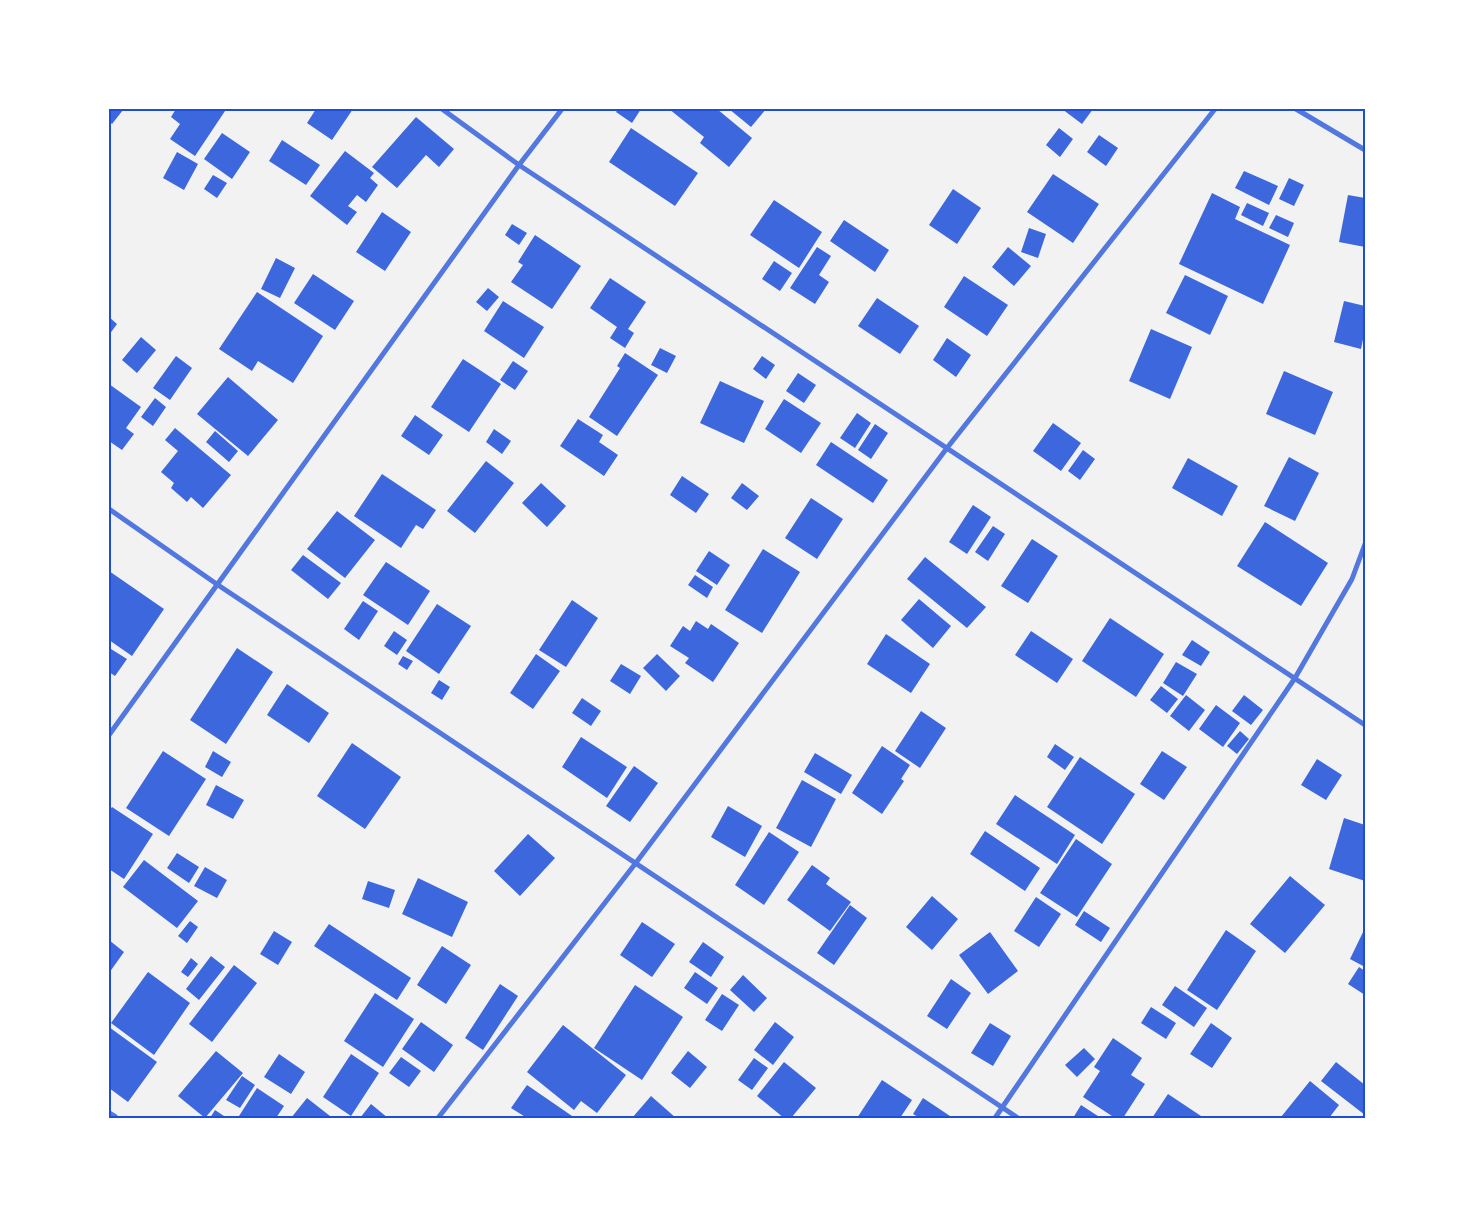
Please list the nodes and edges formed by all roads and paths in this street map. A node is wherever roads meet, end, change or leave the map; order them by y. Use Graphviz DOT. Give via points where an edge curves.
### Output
graph roads {
  1 [pos="442,109"];
  2 [pos="562,109"];
  3 [pos="1216,109"];
  4 [pos="1296,109"];
  5 [pos="1365,150"];
  6 [pos="519,165"];
  7 [pos="947,448"];
  8 [pos="109,509"];
  9 [pos="1365,544"];
  10 [pos="218,585"];
  11 [pos="1295,678"];
  12 [pos="1365,725"];
  13 [pos="109,735"];
  14 [pos="635,864"];
  15 [pos="1002,1107"];
  16 [pos="109,1115"];
  17 [pos="114,1118"];
  18 [pos="438,1118"];
  19 [pos="995,1118"];
  20 [pos="1018,1118"];
  1 -- 6 [label="street"];
  2 -- 6 [label="street"];
  3 -- 7 [label="street"];
  4 -- 5 [label="street"];
  6 -- 7 [label="street"];
  6 -- 10 [label="street"];
  7 -- 11 [label="street"];
  7 -- 14 [label="street"];
  8 -- 10 [label="street"];
  9 -- 11 [label="street" via="1352,579"];
  10 -- 13 [label="street"];
  10 -- 14 [label="street"];
  11 -- 12 [label="street"];
  11 -- 15 [label="street"];
  14 -- 15 [label="street"];
  14 -- 18 [label="street"];
  15 -- 19 [label="street"];
  15 -- 20 [label="street"];
  16 -- 17 [label="street"];
}
